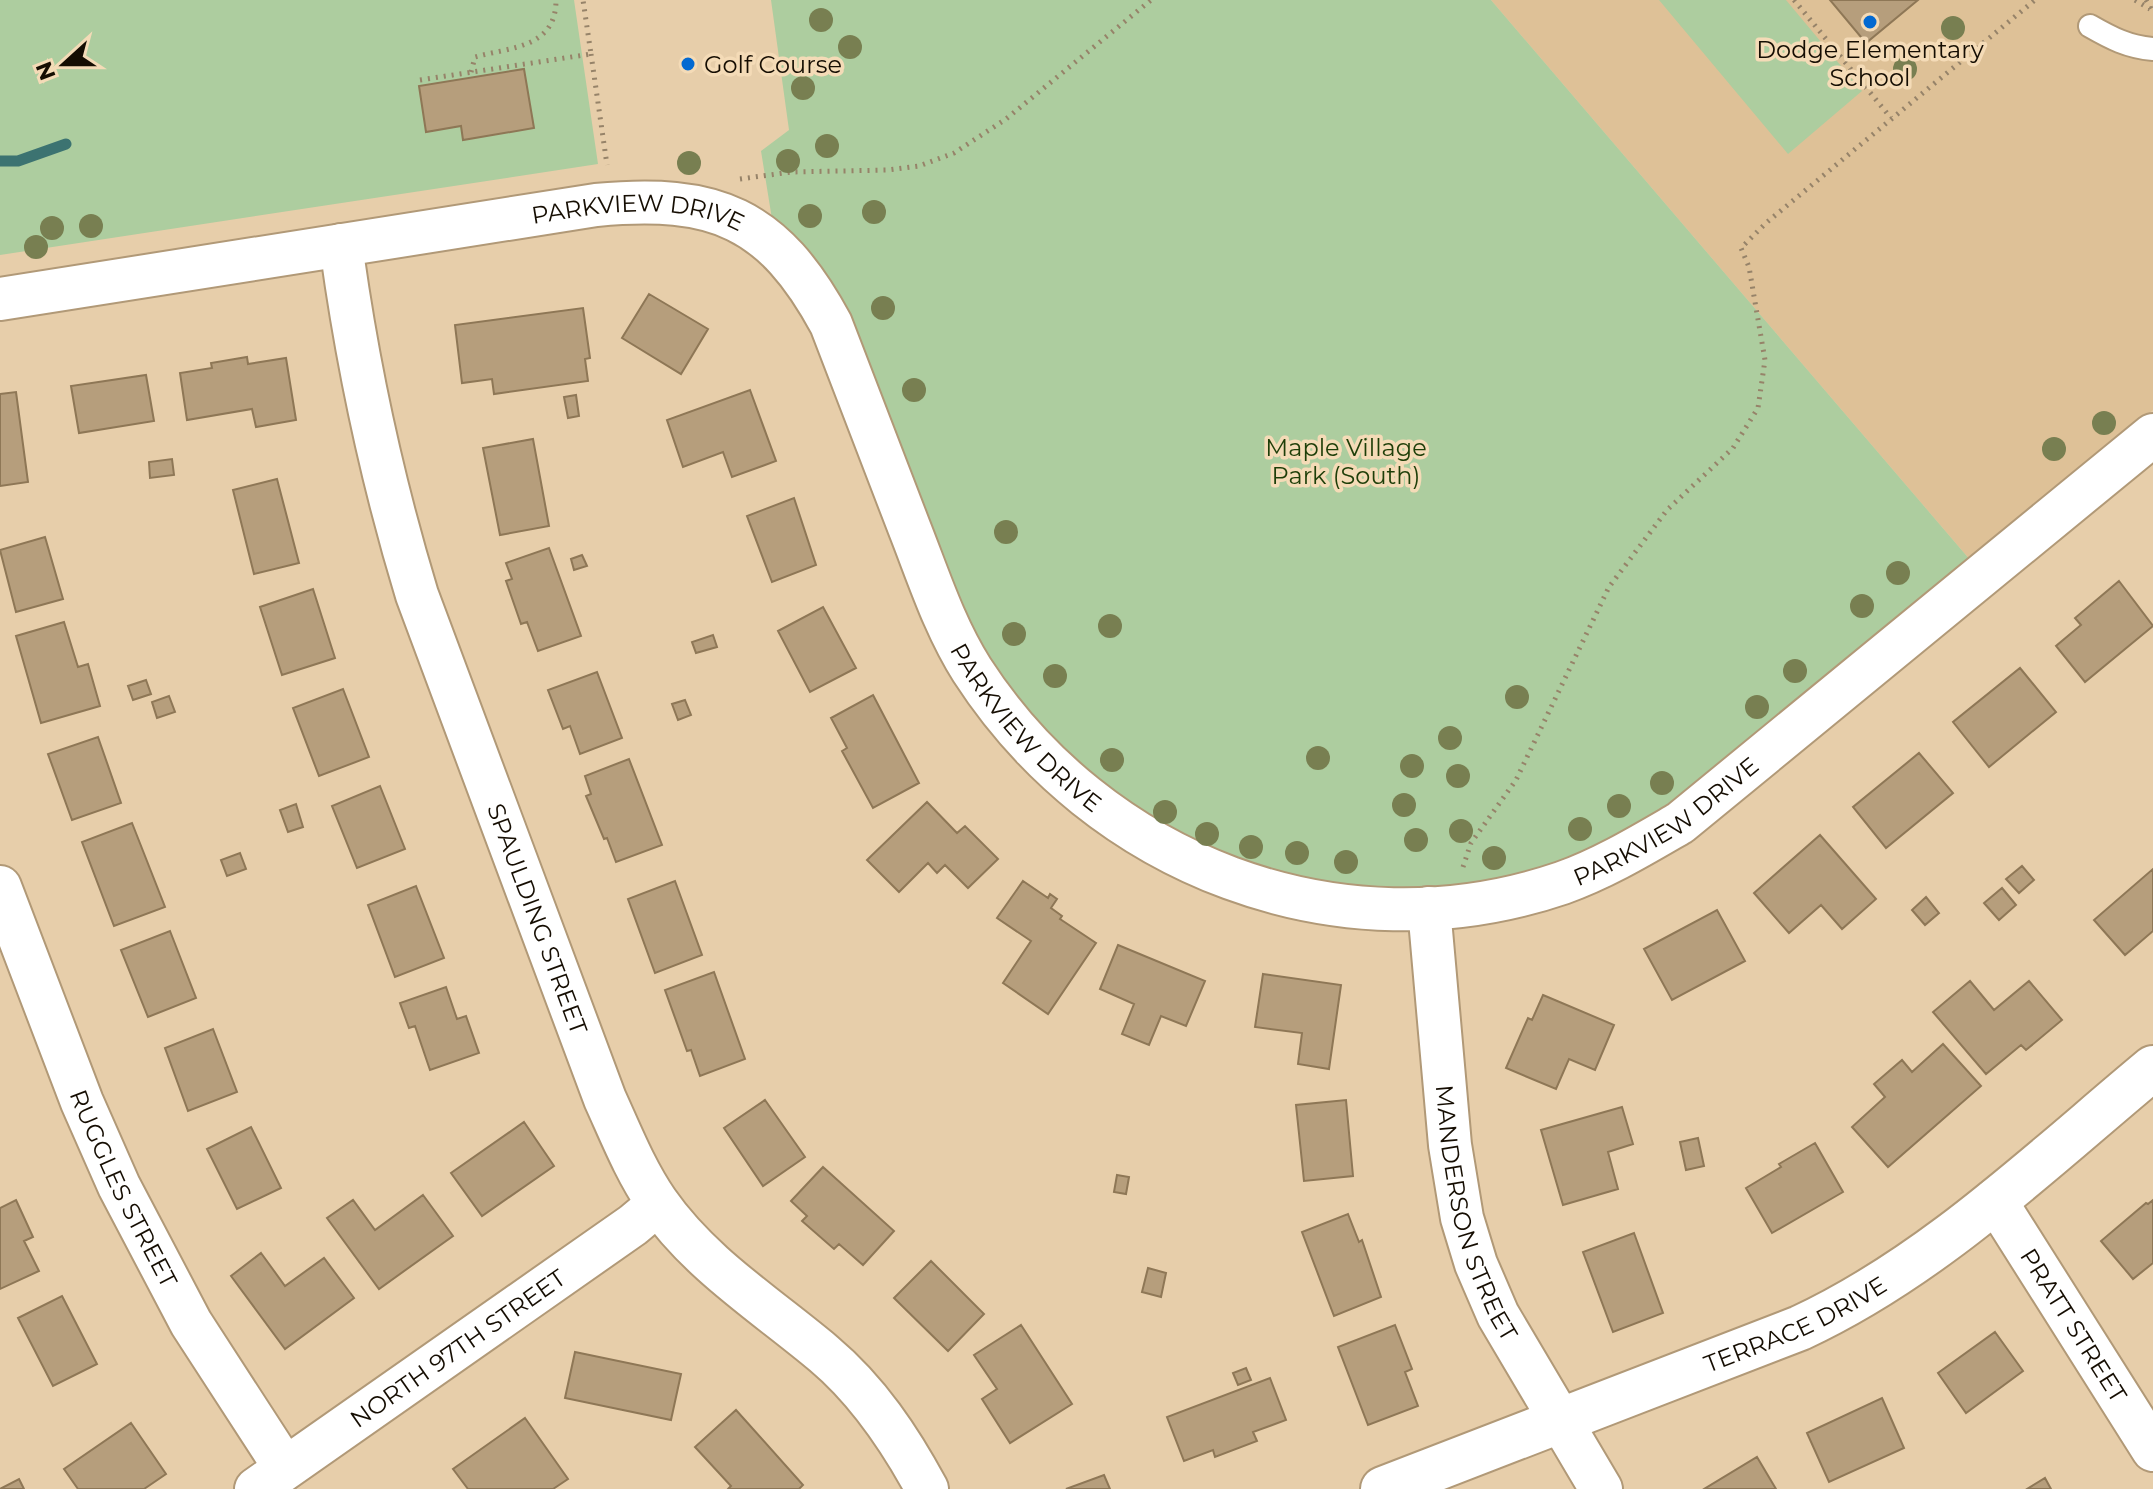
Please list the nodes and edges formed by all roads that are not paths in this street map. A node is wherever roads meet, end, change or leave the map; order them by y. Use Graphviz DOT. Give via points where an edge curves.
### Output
graph roads {
  1 [pos="2090,26"];
  2 [pos="2153,49"];
  3 [pos="341,245"];
  4 [pos="0,299"];
  5 [pos="2153,435"];
  6 [pos="0,887"];
  7 [pos="1429,908"];
  8 [pos="2153,1068"];
  9 [pos="1995,1200"];
  10 [pos="658,1204"];
  11 [pos="1559,1421"];
  12 [pos="2153,1450"];
  13 [pos="271,1479"];
  14 [pos="927,1489"];
  15 [pos="1383,1489"];
  16 [pos="1601,1489"];
  1 -- 2 [label="lane" via="2124,44"];
  3 -- 4 [label="street, PARKVIEW DRIVE"];
  3 -- 7 [label="street, PARKVIEW DRIVE" via="642,201 700,207 740,222 770,241 810,287 831,324 954,636 990,696 1046,761 1130,830 1218,875 1318,902"];
  3 -- 10 [label="street, SPAULDING STREET" via="352,329 392,513 417,595 605,1099"];
  5 -- 7 [label="street, PARKVIEW DRIVE" via="1680,823 1619,859 1563,882 1500,899"];
  6 -- 13 [label="street, RUGGLES STREET" via="119,1186"];
  7 -- 11 [label="street, MANDERSON STREET" via="1450,1145 1462,1218 1498,1315"];
  8 -- 9 [label="street, TERRACE DRIVE"];
  9 -- 11 [label="street, TERRACE DRIVE" via="1906,1270 1846,1307"];
  9 -- 12 [label="street, PRATT STREET"];
  10 -- 13 [label="street, NORTH 97TH STREET"];
  10 -- 14 [label="street, SPAULDING STREET" via="715,1267 858,1388 887,1422"];
  11 -- 15 [label="street, TERRACE DRIVE"];
  11 -- 16 [label="street, MANDERSON STREET"];
}
